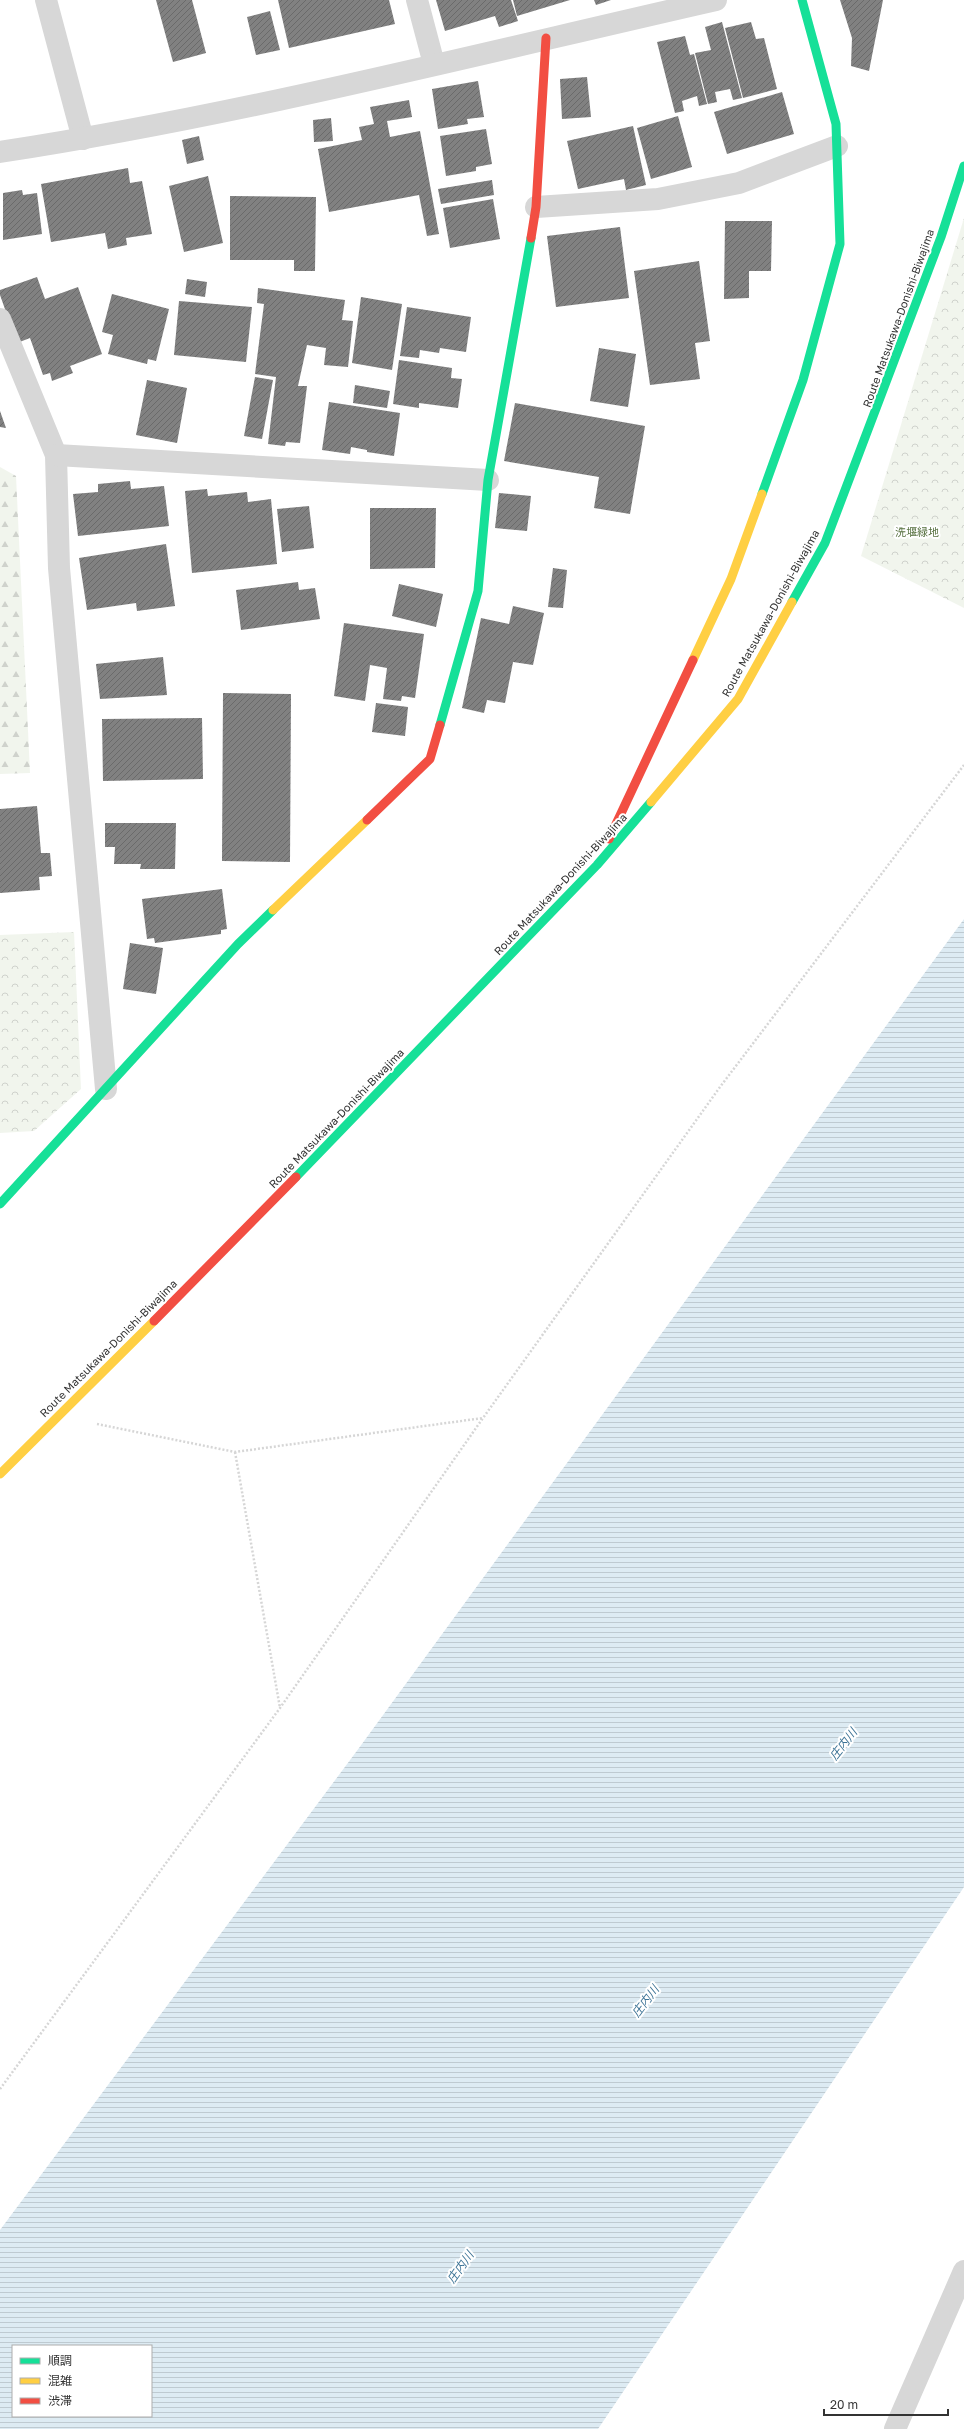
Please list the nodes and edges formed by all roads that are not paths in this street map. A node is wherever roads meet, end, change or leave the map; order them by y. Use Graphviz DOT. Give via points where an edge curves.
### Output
graph roads {
  1 [pos="46,0"];
  2 [pos="417,0"];
  3 [pos="716,0"];
  4 [pos="802,0"];
  5 [pos="546,38"];
  6 [pos="434,64"];
  7 [pos="83,139"];
  8 [pos="836,146"];
  9 [pos="0,152"];
  10 [pos="964,166"];
  11 [pos="536,207"];
  12 [pos="0,319"];
  13 [pos="56,455"];
  14 [pos="488,480"];
  15 [pos="597,865"];
  16 [pos="106,1089"];
  17 [pos="0,1204"];
  18 [pos="0,1474"];
  19 [pos="964,2271"];
  20 [pos="895,2429"];
  1 -- 7 [label="street"];
  2 -- 6 [label="street"];
  3 -- 5 [label="street"];
  4 -- 8 [label="street" via="836,124"];
  5 -- 6 [label="street"];
  5 -- 11 [label="street"];
  6 -- 7 [label="street"];
  7 -- 9 [label="street"];
  8 -- 11 [label="street" via="739,183 658,200"];
  8 -- 15 [label="street" via="840,244 803,380 731,579"];
  10 -- 15 [label="street, Route Matsukawa-Donishi-Biwajima" via="941,237 825,542 738,699"];
  11 -- 14 [label="street"];
  12 -- 13 [label="street"];
  13 -- 14 [label="street"];
  13 -- 16 [label="street" via="58,568"];
  14 -- 16 [label="street" via="478,591 430,759 238,944"];
  15 -- 18 [label="street, Route Matsukawa-Donishi-Biwajima" via="214,1261"];
  16 -- 17 [label="street"];
  19 -- 20 [label="street"];
}
